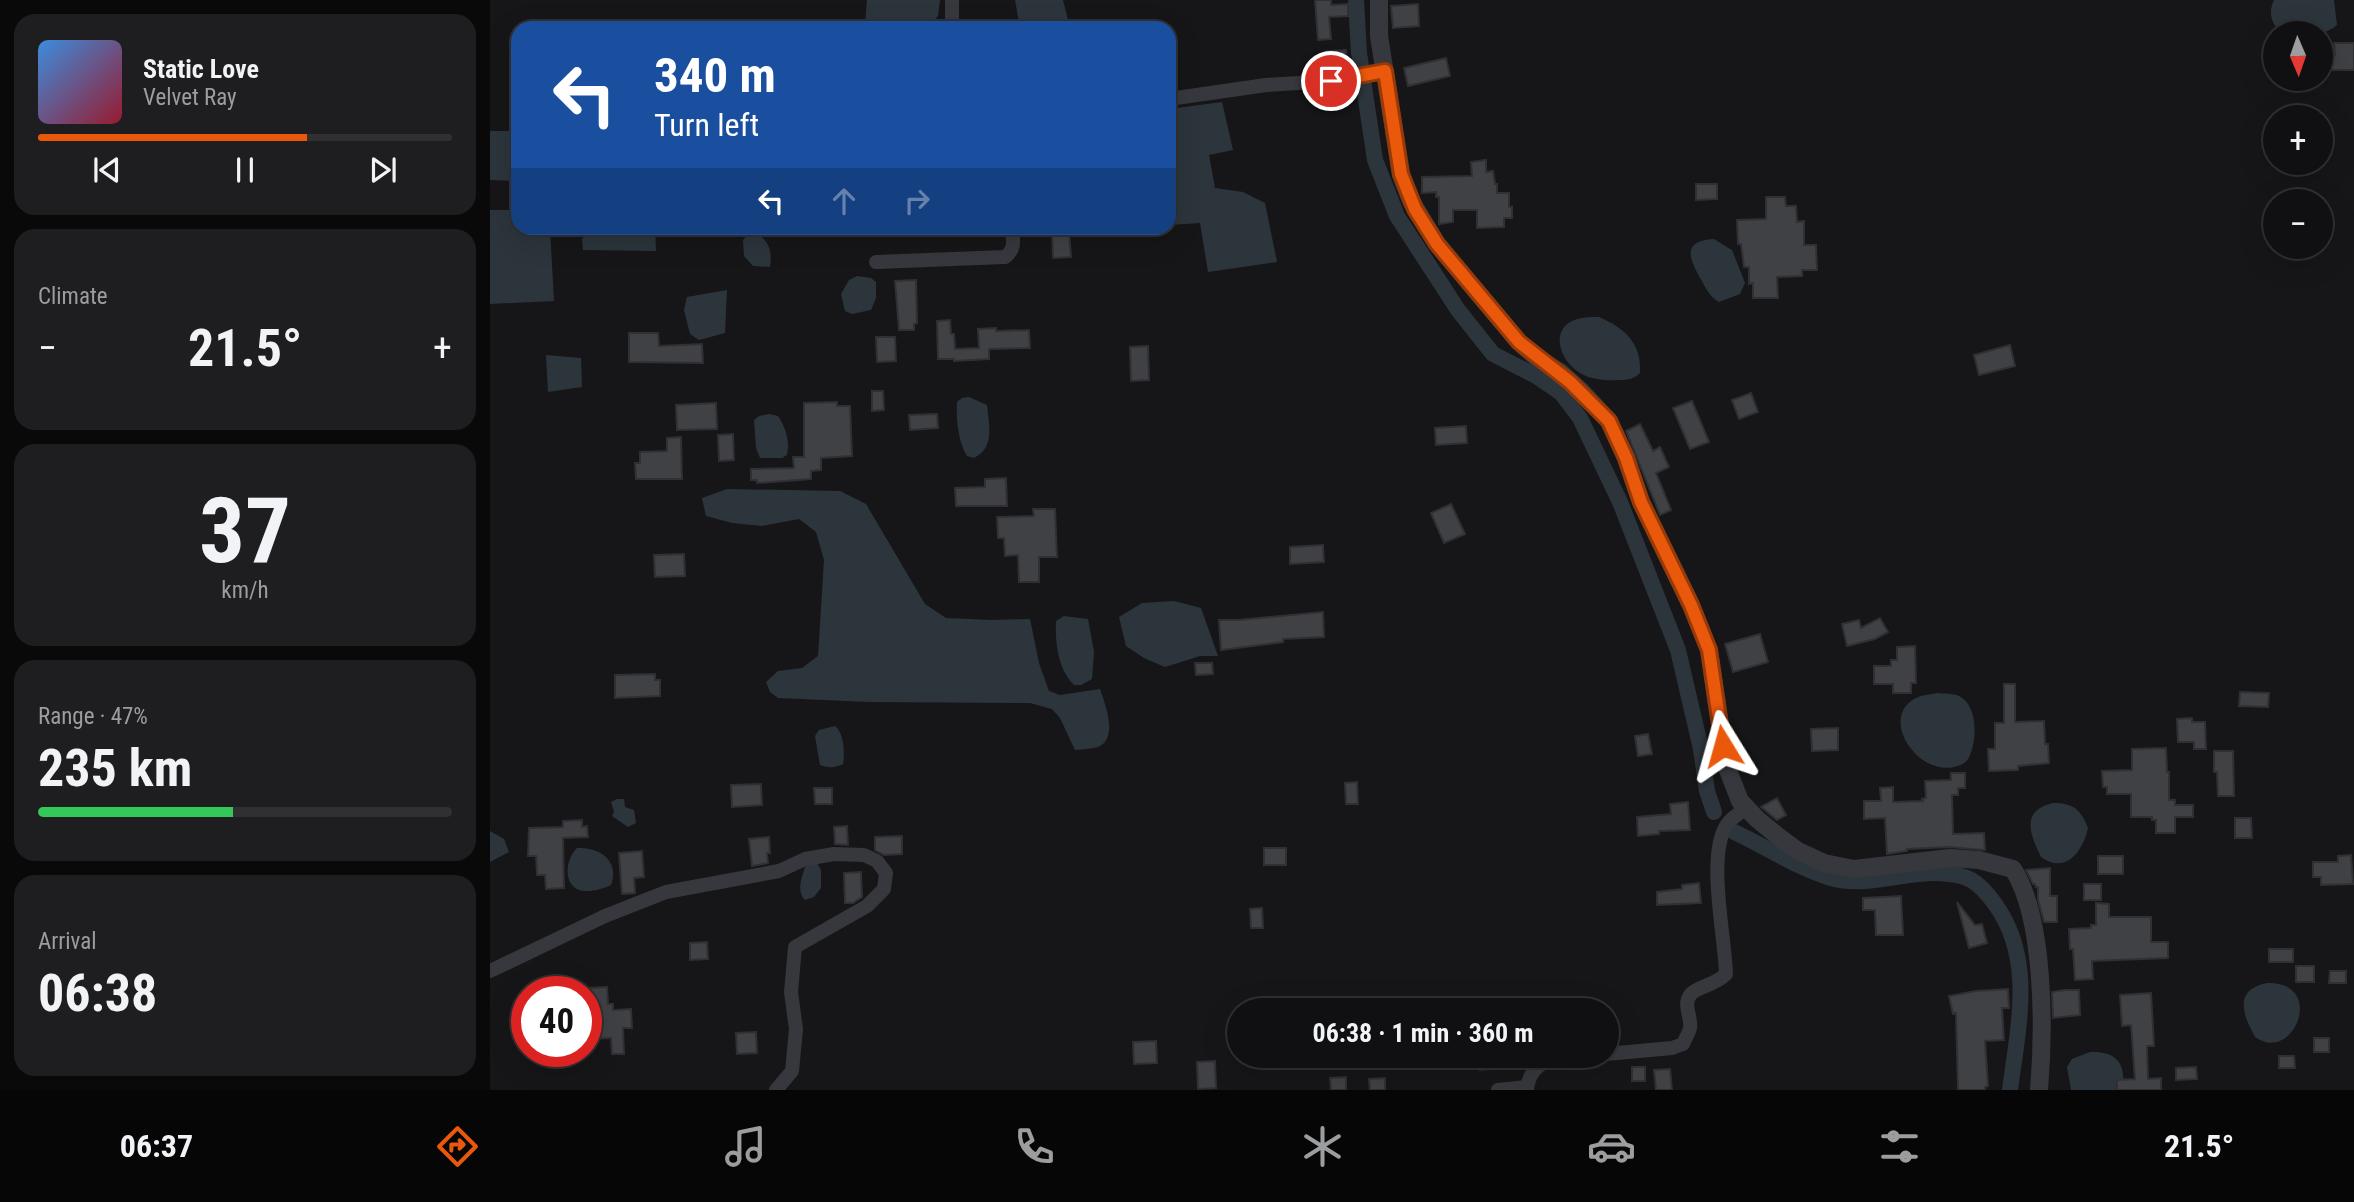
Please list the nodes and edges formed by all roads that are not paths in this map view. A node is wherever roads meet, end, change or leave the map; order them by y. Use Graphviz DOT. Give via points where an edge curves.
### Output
graph roads {
  1 [pos="952,0"];
  2 [pos="1379,0"];
  3 [pos="953,21"];
  4 [pos="1385,71"];
  5 [pos="1176,98"];
  6 [pos="1013,235"];
  7 [pos="876,262"];
  8 [pos="1746,808"];
  9 [pos="490,971"];
  10 [pos="1619,1053"];
  11 [pos="1539,1068"];
  12 [pos="1527,1089"];
  13 [pos="776,1090"];
  14 [pos="1499,1090"];
  15 [pos="2039,1090"];
  1 -- 3 [label="street"];
  2 -- 4 [label="street"];
  4 -- 5 [label="street"];
  4 -- 8 [label="street" via="1401,174 1415,209 1437,244 1519,342 1567,378 1609,421 1709,650 1726,765"];
  6 -- 7 [label="street" via="1014,244 1004,257"];
  8 -- 10 [label="street" via="1733,817 1718,847 1726,974 1689,997 1690,1028 1683,1044"];
  8 -- 15 [label="street" via="1798,851 1824,863 1854,869 1950,858 2013,869 2023,884 2036,941 2042,1038"];
  9 -- 13 [label="street" via="666,892 779,870 805,859 864,855 877,861 886,873 884,890 867,906 795,947 792,1071"];
  11 -- 12 [label="street"];
  12 -- 14 [label="street"];
}
